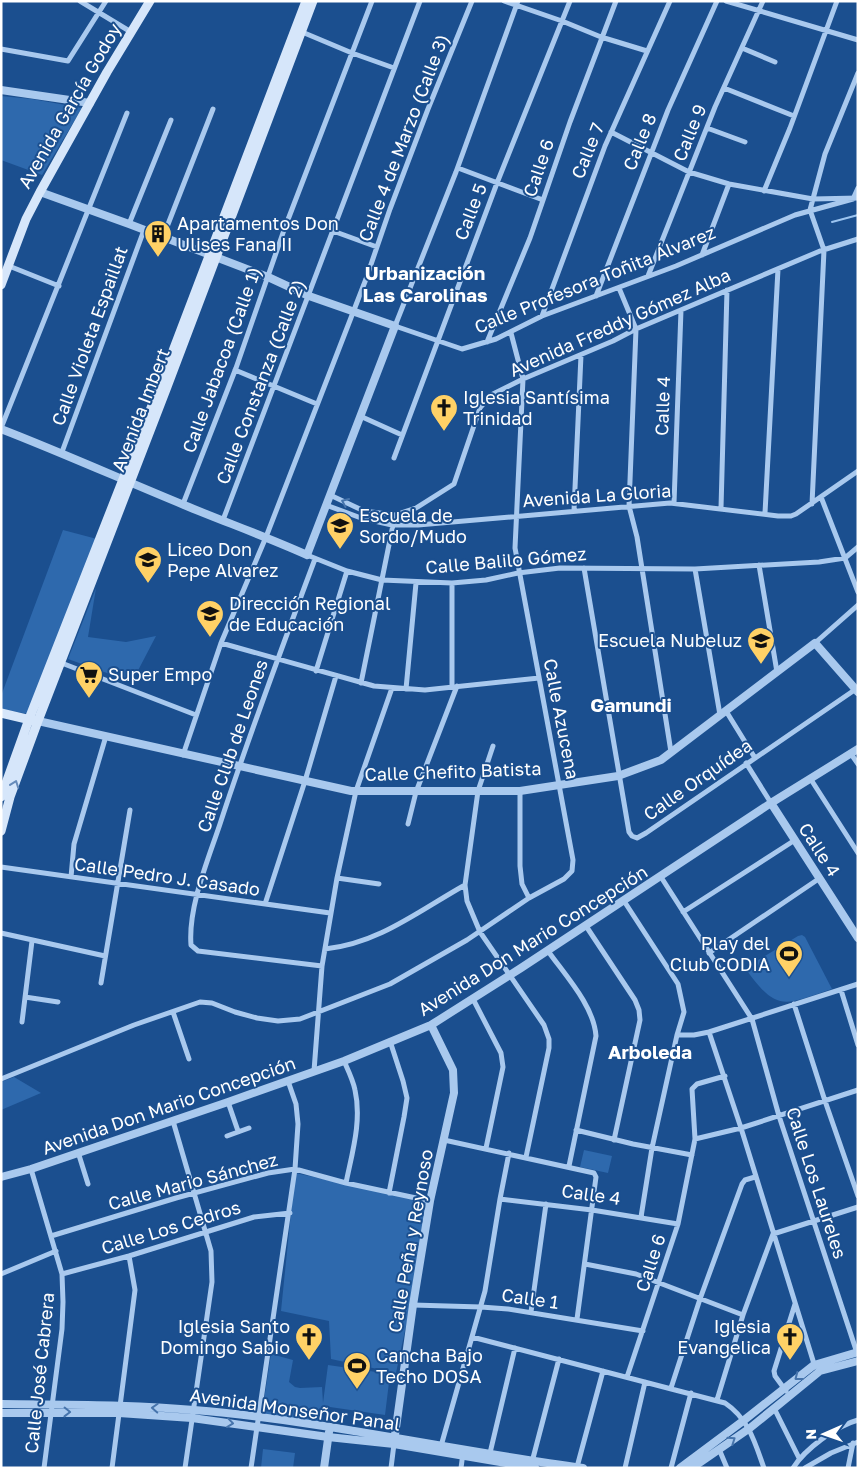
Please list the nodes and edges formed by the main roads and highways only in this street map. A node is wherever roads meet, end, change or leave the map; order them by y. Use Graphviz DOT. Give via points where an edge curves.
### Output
graph roads {
  1 [pos="150,1"];
  2 [pos="306,1"];
  3 [pos="313,1"];
  4 [pos="267,113"];
  5 [pos="1,285"];
  6 [pos="1,713"];
  7 [pos="33,720"];
  8 [pos="1,797"];
  9 [pos="1,831"];
  1 -- 5 [label="main road, Avenida García Godoy" via="40,192"];
  2 -- 4 [label="main road, Avenida Imbert"];
  3 -- 4 [label="main road, Avenida Imbert"];
  4 -- 7 [label="main road, Avenida Imbert"];
  6 -- 7 [label="main road, Calle Chefito Batista"];
  7 -- 8 [label="main road, Avenida Imbert"];
  9 -- 7 [label="main road, Avenida Imbert, one-way"];
}
